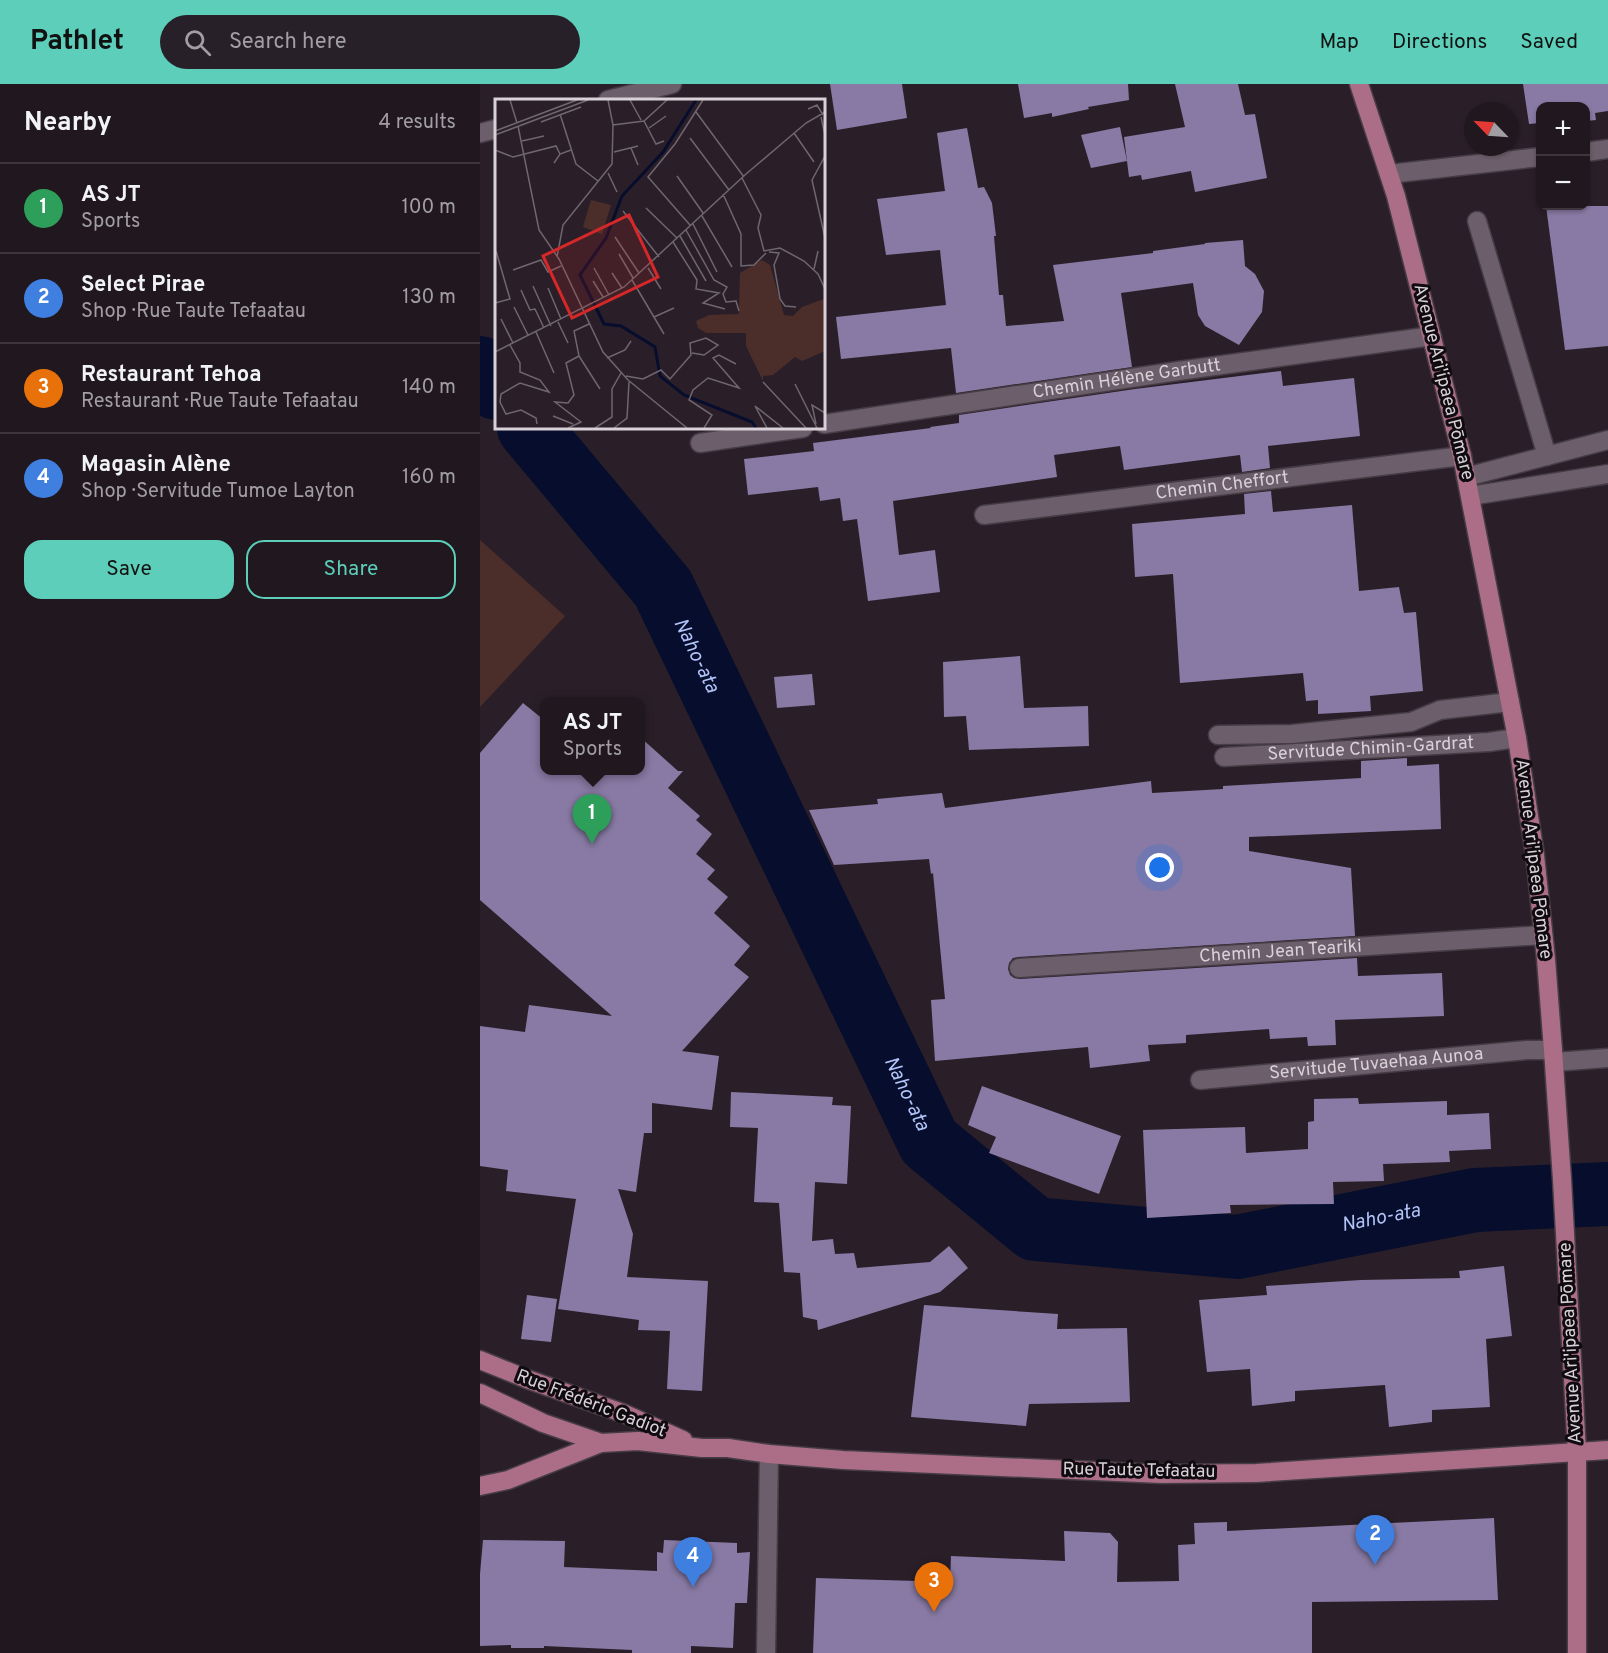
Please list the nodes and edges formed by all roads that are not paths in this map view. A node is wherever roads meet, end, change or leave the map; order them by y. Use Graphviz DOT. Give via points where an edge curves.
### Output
graph roads {
  1 [pos="672,84"];
  2 [pos="1359,84"];
  3 [pos="612,99"];
  4 [pos="495,129"];
  5 [pos="480,134"];
  6 [pos="1608,150"];
  7 [pos="1590,152"];
  8 [pos="1536,158"];
  9 [pos="1389,174"];
  10 [pos="1477,221"];
  11 [pos="1432,336"];
  12 [pos="825,424"];
  13 [pos="796,429"];
  14 [pos="1608,440"];
  15 [pos="700,443"];
  16 [pos="1462,456"];
  17 [pos="1547,456"];
  18 [pos="1608,474"];
  19 [pos="1466,477"];
  20 [pos="1470,495"];
  21 [pos="984,515"];
  22 [pos="1510,702"];
  23 [pos="1218,735"];
  24 [pos="1517,738"];
  25 [pos="1224,758"];
  26 [pos="1543,934"];
  27 [pos="1019,969"];
  28 [pos="1554,1056"];
  29 [pos="1608,1058"];
  30 [pos="1200,1080"];
  31 [pos="480,1360"];
  32 [pos="480,1393"];
  33 [pos="601,1443"];
  34 [pos="702,1448"];
  35 [pos="1608,1450"];
  36 [pos="1577,1452"];
  37 [pos="769,1454"];
  38 [pos="480,1486"];
  39 [pos="766,1653"];
  40 [pos="1577,1653"];
  1 -- 3 [label="street"];
  2 -- 9 [label="main road, Avenue Ari'ipaea Pōmare"];
  4 -- 5 [label="street"];
  6 -- 7 [label="street"];
  8 -- 9 [label="street"];
  9 -- 11 [label="main road, Avenue Ari'ipaea Pōmare"];
  10 -- 17 [label="street"];
  11 -- 12 [label="street, Chemin Hélène Garbutt"];
  11 -- 16 [label="main road, Avenue Ari'ipaea Pōmare"];
  13 -- 15 [label="street"];
  14 -- 17 [label="street"];
  16 -- 19 [label="main road, Avenue Ari'ipaea Pōmare"];
  16 -- 21 [label="street, Chemin Cheffort"];
  17 -- 19 [label="street"];
  18 -- 20 [label="street"];
  19 -- 20 [label="main road, Avenue Ari'ipaea Pōmare"];
  20 -- 22 [label="main road, Avenue Ari'ipaea Pōmare"];
  22 -- 23 [label="street" via="1440,710 1412,722 1292,734"];
  22 -- 24 [label="main road, Avenue Ari'ipaea Pōmare"];
  24 -- 25 [label="street, Servitude Chimin-Gardrat"];
  24 -- 26 [label="main road, Avenue Ari'ipaea Pōmare"];
  26 -- 27 [label="street, Chemin Jean Teariki"];
  26 -- 28 [label="main road, Avenue Ari'ipaea Pōmare"];
  28 -- 29 [label="street, Servitude Tuvaehaa Aunoa"];
  28 -- 30 [label="street, Servitude Tuvaehaa Aunoa" via="1527,1050"];
  28 -- 36 [label="main road, Avenue Ari'ipaea Pōmare"];
  31 -- 34 [label="main road, Rue Frédéric Gadiot" via="625,1414"];
  32 -- 33 [label="main road, Rue Frédéric Gadiot" via="543,1423"];
  33 -- 34 [label="main road, Rue Taute Tefaatau" via="638,1441"];
  33 -- 38 [label="main road" via="508,1480"];
  34 -- 37 [label="main road, Rue Taute Tefaatau"];
  35 -- 36 [label="main road, Rue Taute Tefaatau"];
  36 -- 37 [label="main road, Rue Taute Tefaatau" via="1256,1473 1162,1474"];
  36 -- 40 [label="main road, Avenue Ari'ipaea Pōmare"];
  37 -- 39 [label="street"];
}
